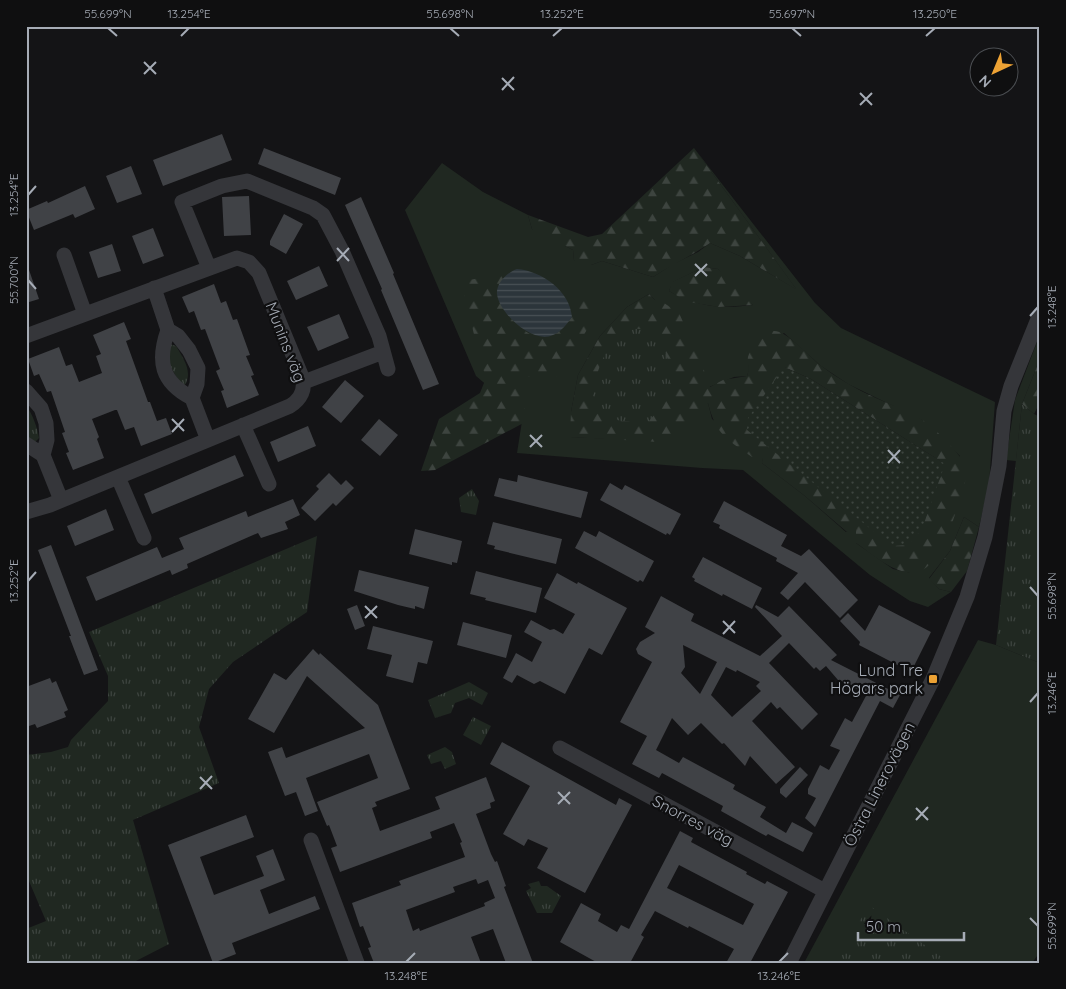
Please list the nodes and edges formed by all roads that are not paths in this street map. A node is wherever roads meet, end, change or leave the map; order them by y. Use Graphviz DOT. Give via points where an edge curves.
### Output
graph roads {
  1 [pos="64,255"];
  2 [pos="209,268"];
  3 [pos="154,288"];
  4 [pos="85,314"];
  5 [pos="1040,314"];
  6 [pos="168,330"];
  7 [pos="26,336"];
  8 [pos="383,352"];
  9 [pos="388,369"];
  10 [pos="304,382"];
  11 [pos="26,391"];
  12 [pos="192,398"];
  13 [pos="243,426"];
  14 [pos="208,440"];
  15 [pos="26,444"];
  16 [pos="43,455"];
  17 [pos="118,477"];
  18 [pos="268,484"];
  19 [pos="62,500"];
  20 [pos="26,512"];
  21 [pos="144,538"];
  22 [pos="560,748"];
  23 [pos="311,840"];
  24 [pos="825,891"];
  25 [pos="357,963"];
  26 [pos="789,963"];
  1 -- 4 [label="street"];
  2 -- 3 [label="street, Munins väg"];
  2 -- 8 [label="street" via="182,202 222,186 247,181 313,208 324,215 342,252"];
  2 -- 10 [label="street, Munins väg" via="237,258 254,266"];
  3 -- 4 [label="street, Munins väg"];
  3 -- 6 [label="street"];
  4 -- 7 [label="street, Munins väg"];
  5 -- 24 [label="street, Östra Linerovägen" via="1004,411 986,528 967,597 933,679"];
  6 -- 12 [label="street" via="178,336 198,368"];
  6 -- 12 [label="street" via="162,347 166,375 174,386"];
  8 -- 9 [label="street"];
  8 -- 10 [label="street"];
  10 -- 13 [label="street, Munins väg" via="304,392 294,404"];
  11 -- 16 [label="street" via="41,408 46,424 47,440"];
  12 -- 14 [label="street"];
  13 -- 14 [label="street, Munins väg"];
  13 -- 18 [label="street"];
  14 -- 17 [label="street, Munins väg"];
  15 -- 16 [label="street"];
  16 -- 19 [label="street"];
  17 -- 19 [label="street, Munins väg"];
  17 -- 21 [label="street"];
  19 -- 20 [label="street, Munins väg"];
  22 -- 24 [label="street, Snorres väg"];
  23 -- 25 [label="street"];
  24 -- 26 [label="street, Östra Linerovägen"];
}
